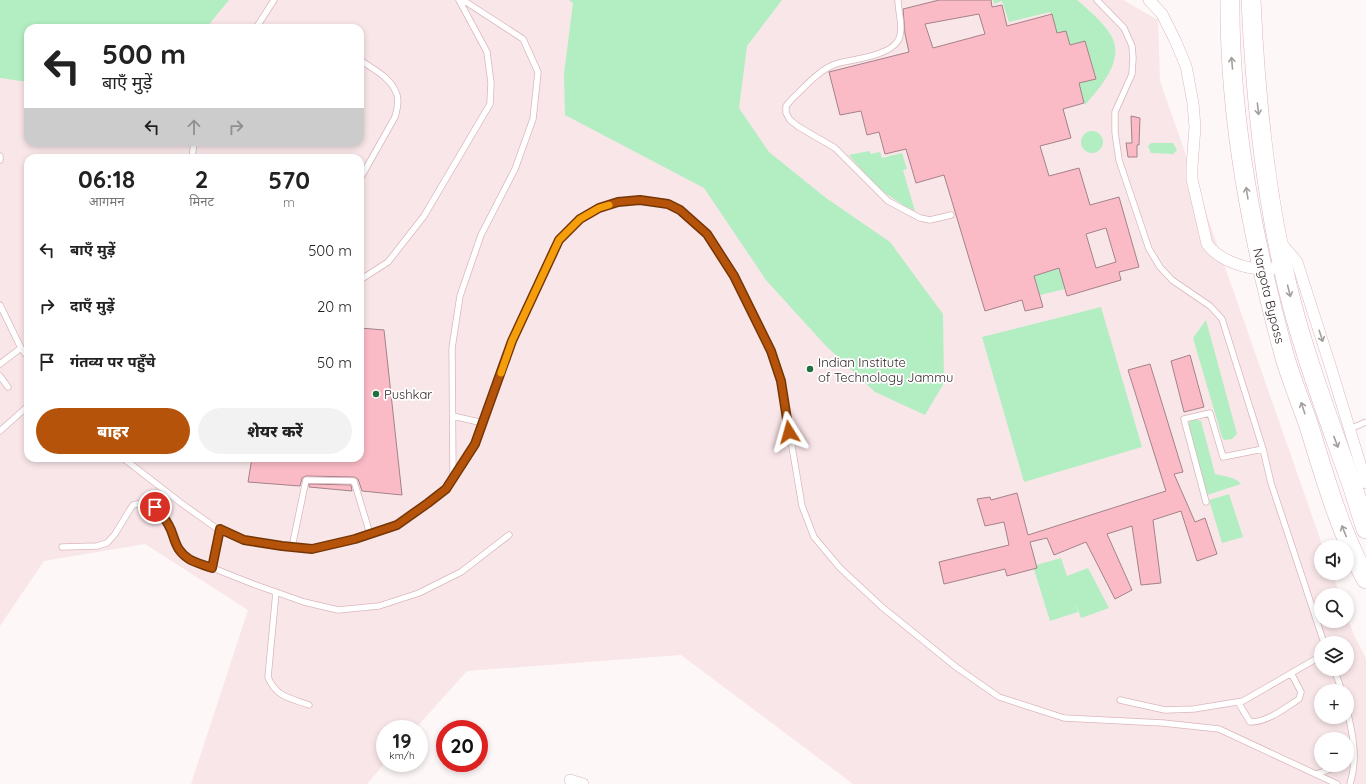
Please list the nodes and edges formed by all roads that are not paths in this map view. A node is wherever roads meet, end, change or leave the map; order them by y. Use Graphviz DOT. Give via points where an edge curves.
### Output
graph roads {
  1 [pos="274,0"];
  2 [pos="459,0"];
  3 [pos="463,0"];
  4 [pos="898,0"];
  5 [pos="1097,0"];
  6 [pos="1150,0"];
  7 [pos="1230,0"];
  8 [pos="1251,0"];
  9 [pos="259,24"];
  10 [pos="364,63"];
  11 [pos="0,156"];
  12 [pos="0,160"];
  13 [pos="364,172"];
  14 [pos="951,214"];
  15 [pos="1276,232"];
  16 [pos="1283,268"];
  17 [pos="1263,269"];
  18 [pos="364,277"];
  19 [pos="0,305"];
  20 [pos="21,348"];
  21 [pos="24,352"];
  22 [pos="0,364"];
  23 [pos="0,376"];
  24 [pos="8,387"];
  25 [pos="24,410"];
  26 [pos="453,416"];
  27 [pos="483,422"];
  28 [pos="1366,422"];
  29 [pos="1350,429"];
  30 [pos="0,431"];
  31 [pos="1263,450"];
  32 [pos="128,462"];
  33 [pos="453,478"];
  34 [pos="1366,483"];
  35 [pos="1206,502"];
  36 [pos="220,529"];
  37 [pos="1366,529"];
  38 [pos="370,534"];
  39 [pos="509,535"];
  40 [pos="62,547"];
  41 [pos="292,547"];
  42 [pos="212,568"];
  43 [pos="1366,579"];
  44 [pos="276,592"];
  45 [pos="1322,636"];
  46 [pos="1314,660"];
  47 [pos="1291,674"];
  48 [pos="1120,700"];
  49 [pos="1238,702"];
  50 [pos="309,705"];
  51 [pos="1322,772"];
  52 [pos="1354,772"];
  53 [pos="1316,774"];
  54 [pos="570,780"];
  55 [pos="583,784"];
  56 [pos="1337,784"];
  57 [pos="1350,784"];
  1 -- 9 [label="lane"];
  2 -- 18 [label="lane" via="488,52 492,83 490,104 424,216 388,262"];
  3 -- 26 [label="lane" via="523,39 538,72 533,119 515,169 481,235 460,296 452,348"];
  4 -- 14 [label="lane" via="900,31 897,42 878,54 837,63 826,69 791,100 786,106 786,113 799,127 836,148 888,201 920,218 930,220"];
  5 -- 31 [label="lane" via="1124,28 1132,46 1132,74 1115,112 1115,128 1119,160 1149,249 1172,280 1210,306 1222,319"];
  6 -- 17 [label="street" via="1162,14 1186,66 1195,127 1192,179 1207,244 1212,251 1230,261"];
  17 -- 7 [label="highway, Nargota Bypass, one-way" via="1247,195 1237,117 1231,52"];
  8 -- 15 [label="highway, Nargota Bypass, one-way" via="1261,131"];
  10 -- 13 [label="lane" via="388,79 397,95 395,117"];
  11 -- 12 [label="lane"];
  15 -- 16 [label="highway, Nargota Bypass"];
  15 -- 29 [label="street, one-way" via="1297,262"];
  16 -- 17 [label="street"];
  16 -- 37 [label="highway, Nargota Bypass, one-way" via="1321,399"];
  43 -- 17 [label="highway, Nargota Bypass, one-way" via="1333,504 1286,359"];
  19 -- 20 [label="lane"];
  20 -- 21 [label="lane"];
  20 -- 22 [label="lane"];
  23 -- 24 [label="lane"];
  25 -- 30 [label="lane"];
  26 -- 27 [label="lane"];
  26 -- 33 [label="lane"];
  27 -- 33 [label="lane" via="475,444"];
  27 -- 53 [label="lane" via="512,341 559,240 580,219 599,208 618,202 640,200 668,204 680,210 707,234 734,276 771,351 781,381 802,506 814,537 840,568 882,606 956,667 999,697 1064,718 1163,723 1219,729"];
  28 -- 29 [label="lane"];
  29 -- 34 [label="street"];
  31 -- 35 [label="lane" via="1222,457 1210,413 1184,418"];
  31 -- 45 [label="lane" via="1271,483"];
  32 -- 36 [label="lane"];
  33 -- 38 [label="lane" via="446,489 397,525"];
  36 -- 41 [label="lane" via="244,540"];
  36 -- 42 [label="lane"];
  38 -- 41 [label="lane" via="312,549"];
  38 -- 41 [label="lane" via="354,481 306,480"];
  39 -- 44 [label="lane" via="461,572 419,593 379,606 338,610"];
  40 -- 42 [label="lane" via="97,546 107,543 128,511 141,503 155,507 161,513 180,552"];
  42 -- 44 [label="lane"];
  44 -- 50 [label="lane" via="268,677 272,687 281,695"];
  46 -- 47 [label="lane"];
  47 -- 49 [label="lane"];
  47 -- 49 [label="lane" via="1301,692 1299,698 1272,715 1250,722"];
  48 -- 49 [label="lane" via="1165,710"];
  51 -- 53 [label="lane"];
  52 -- 57 [label="lane"];
  53 -- 56 [label="lane"];
  54 -- 55 [label="street"];
}
